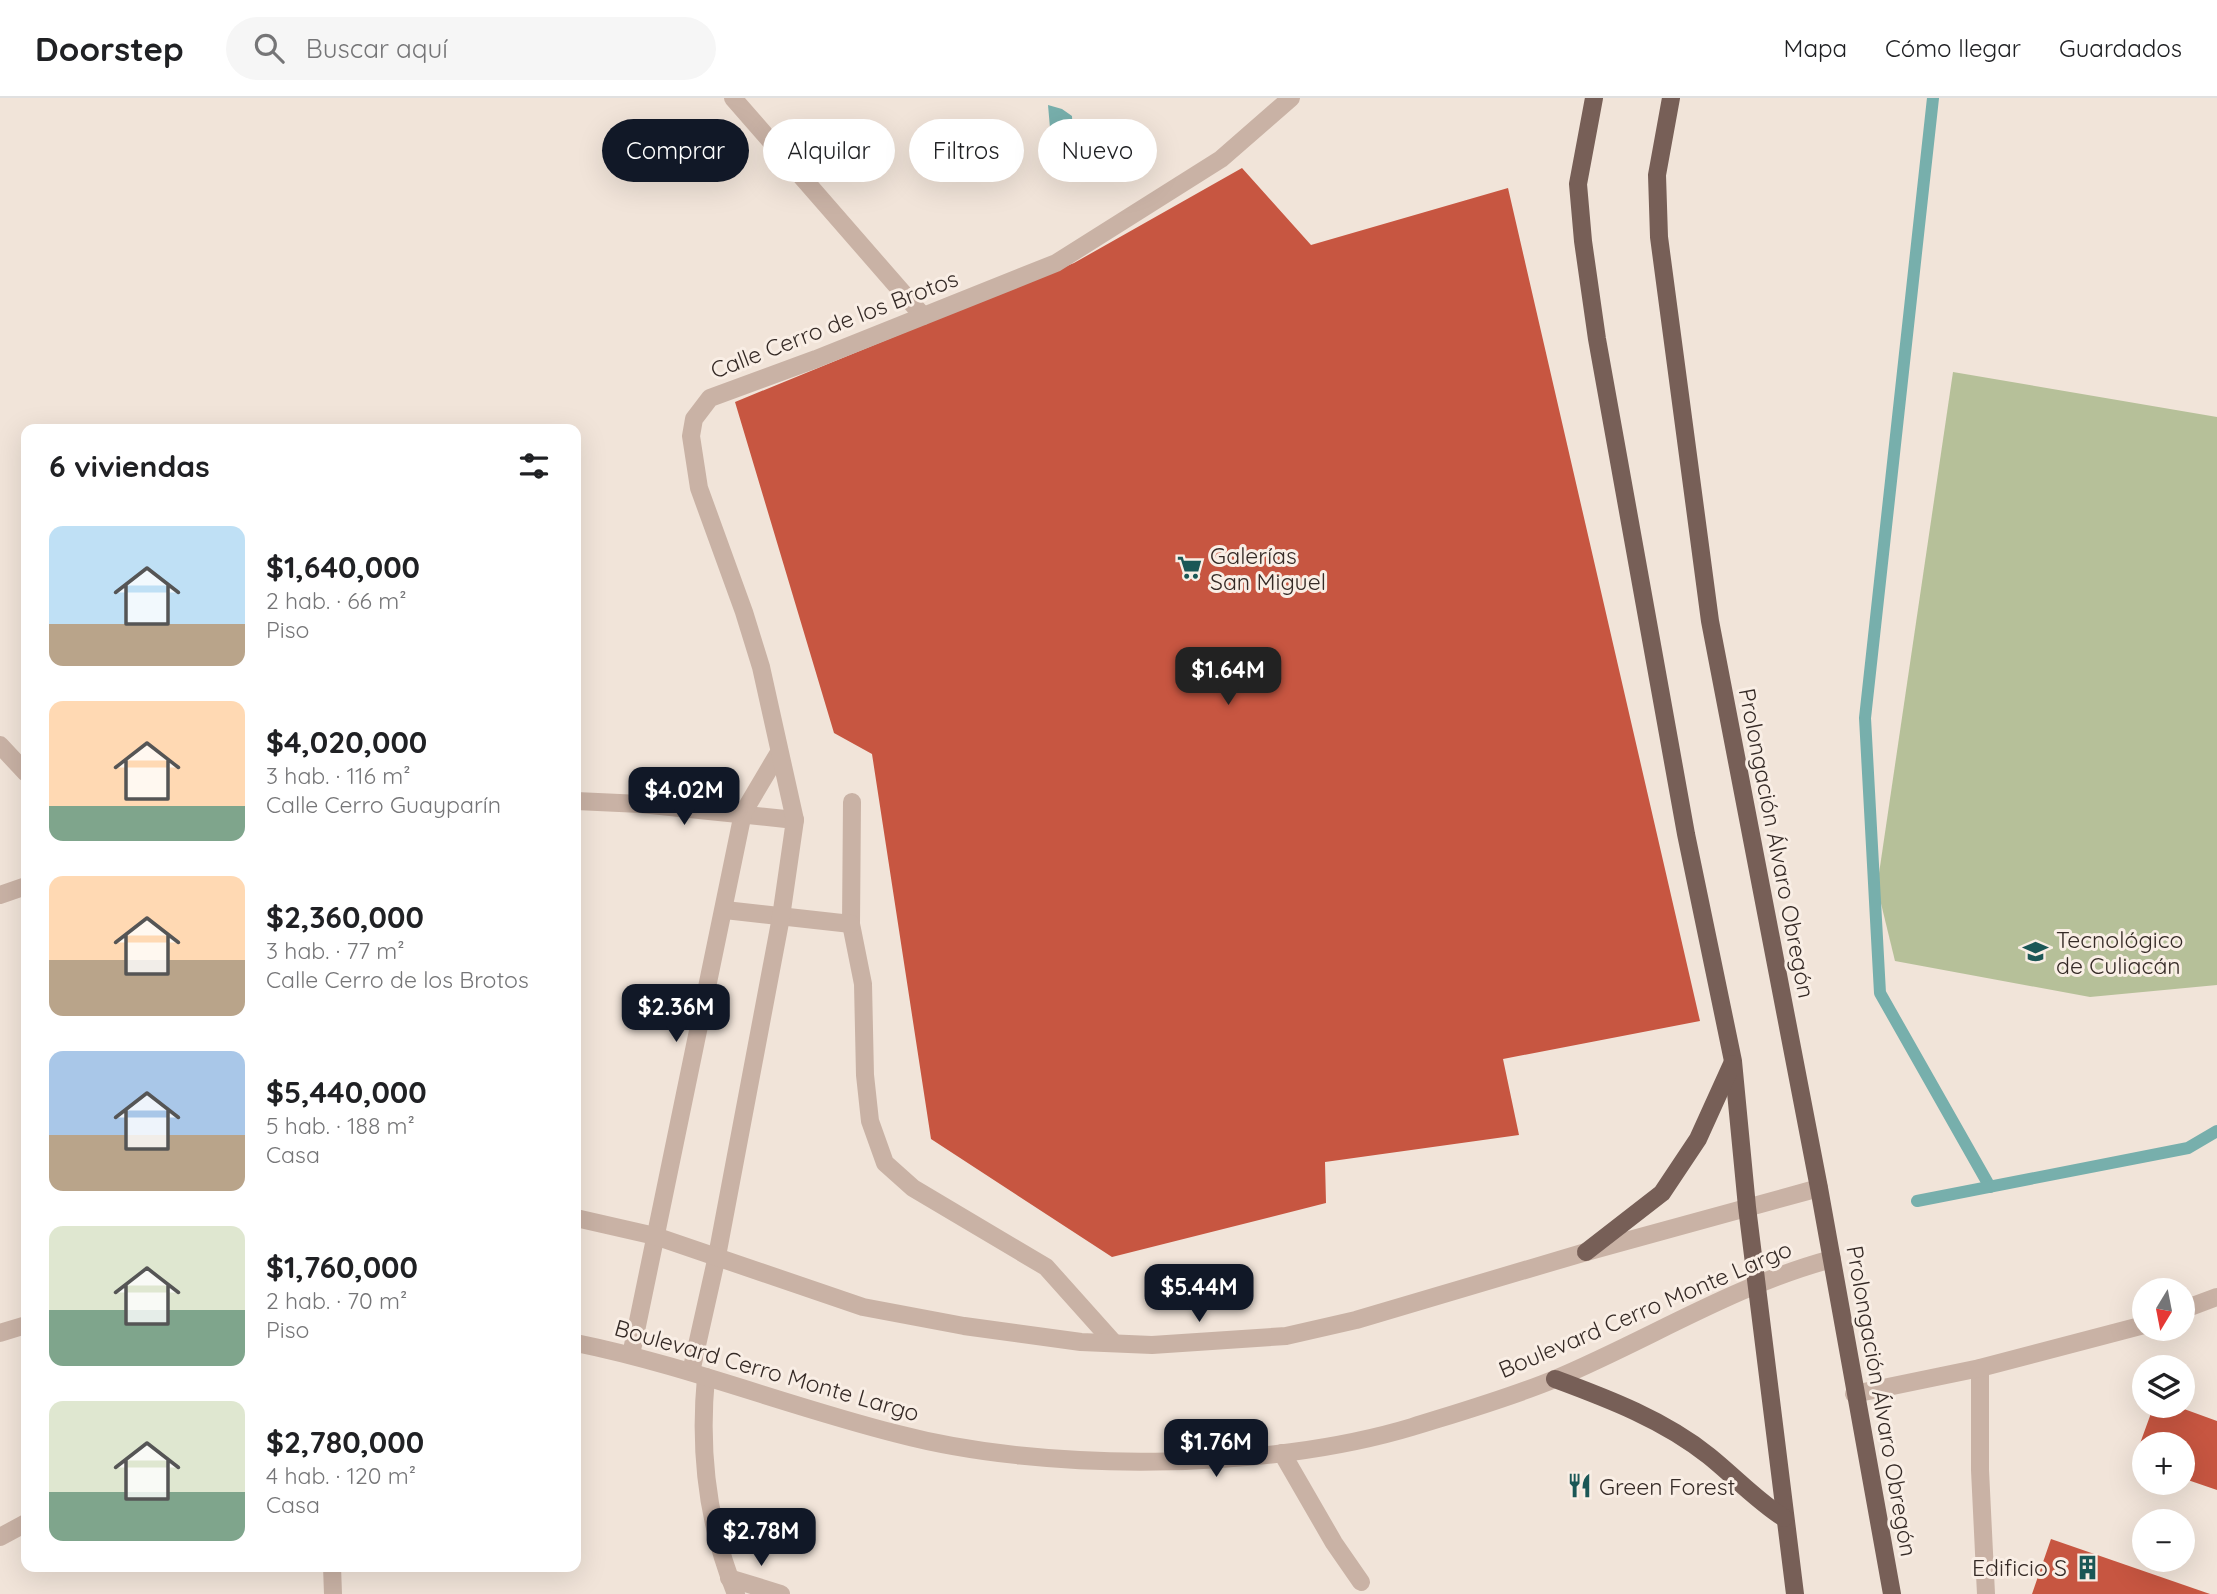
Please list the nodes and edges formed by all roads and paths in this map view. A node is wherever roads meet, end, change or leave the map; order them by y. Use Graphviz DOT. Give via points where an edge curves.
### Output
graph roads {
  1 [pos="733,98"];
  2 [pos="1291,98"];
  3 [pos="1594,98"];
  4 [pos="1671,98"];
  5 [pos="923,316"];
  6 [pos="0,745"];
  7 [pos="778,754"];
  8 [pos="21,768"];
  9 [pos="581,801"];
  10 [pos="852,802"];
  11 [pos="743,813"];
  12 [pos="795,820"];
  13 [pos="21,888"];
  14 [pos="0,895"];
  15 [pos="724,910"];
  16 [pos="781,917"];
  17 [pos="851,924"];
  18 [pos="1733,1061"];
  19 [pos="1819,1188"];
  20 [pos="1747,1207"];
  21 [pos="581,1219"];
  22 [pos="655,1236"];
  23 [pos="1586,1252"];
  24 [pos="717,1256"];
  25 [pos="1832,1259"];
  26 [pos="1757,1284"];
  27 [pos="2217,1297"];
  28 [pos="2195,1305"];
  29 [pos="21,1327"];
  30 [pos="2132,1328"];
  31 [pos="0,1334"];
  32 [pos="1114,1343"];
  33 [pos="581,1344"];
  34 [pos="631,1355"];
  35 [pos="1980,1368"];
  36 [pos="698,1375"];
  37 [pos="1556,1378"];
  38 [pos="1854,1394"];
  39 [pos="1282,1453"];
  40 [pos="1784,1518"];
  41 [pos="21,1526"];
  42 [pos="0,1537"];
  43 [pos="332,1572"];
  44 [pos="1361,1582"];
  45 [pos="733,1586"];
  46 [pos="333,1594"];
  47 [pos="781,1594"];
  48 [pos="1795,1594"];
  49 [pos="1892,1594"];
  50 [pos="1986,1594"];
  1 -- 5 [label="street"];
  2 -- 5 [label="street, Calle Cerro de los Brotos" via="1221,159 1056,263"];
  3 -- 18 [label="main road" via="1578,184 1597,339 1686,834"];
  4 -- 19 [label="main road, Prolongación Álvaro Obregón" via="1657,174 1659,237 1684,438 1710,621"];
  5 -- 7 [label="street, Calle Cerro de los Brotos" via="710,398 694,419 691,436 699,488 761,667"];
  6 -- 8 [label="street"];
  7 -- 11 [label="street"];
  7 -- 12 [label="street, Calle Cerro de los Brotos"];
  9 -- 11 [label="street"];
  10 -- 17 [label="street"];
  11 -- 12 [label="street"];
  11 -- 15 [label="street"];
  12 -- 16 [label="street, Calle Cerro de los Brotos"];
  13 -- 14 [label="street"];
  15 -- 16 [label="street"];
  15 -- 22 [label="street"];
  16 -- 17 [label="street"];
  16 -- 24 [label="street, Calle Cerro de los Brotos"];
  17 -- 32 [label="street" via="863,984 870,1121 885,1163 913,1188 1046,1267"];
  18 -- 20 [label="main road"];
  18 -- 23 [label="main road" via="1698,1139 1661,1193"];
  19 -- 20 [label="street"];
  19 -- 25 [label="main road, Prolongación Álvaro Obregón"];
  20 -- 23 [label="street"];
  20 -- 26 [label="main road"];
  21 -- 22 [label="street"];
  22 -- 24 [label="street"];
  22 -- 34 [label="street"];
  23 -- 32 [label="street" via="1286,1336"];
  24 -- 32 [label="street" via="863,1307 964,1326"];
  24 -- 36 [label="street, Calle Cerro de los Brotos"];
  25 -- 26 [label="street, Boulevard Cerro Monte Largo"];
  25 -- 38 [label="main road, Prolongación Álvaro Obregón"];
  26 -- 37 [label="street, Boulevard Cerro Monte Largo"];
  26 -- 40 [label="main road"];
  27 -- 28 [label="street"];
  29 -- 31 [label="street"];
  30 -- 35 [label="street"];
  33 -- 34 [label="street, Boulevard Cerro Monte Largo"];
  34 -- 36 [label="street, Boulevard Cerro Monte Largo"];
  35 -- 38 [label="street"];
  35 -- 50 [label="street"];
  36 -- 39 [label="street, Boulevard Cerro Monte Largo" via="902,1436 978,1448 1055,1458 1127,1460"];
  36 -- 45 [label="street, Calle Cerro de los Brotos" via="716,1542"];
  37 -- 39 [label="street, Boulevard Cerro Monte Largo" via="1408,1428"];
  37 -- 40 [label="main road" via="1657,1421"];
  38 -- 49 [label="main road, Prolongación Álvaro Obregón"];
  39 -- 44 [label="street"];
  40 -- 48 [label="main road"];
  41 -- 42 [label="street"];
  43 -- 46 [label="street"];
  45 -- 47 [label="street"];
}
